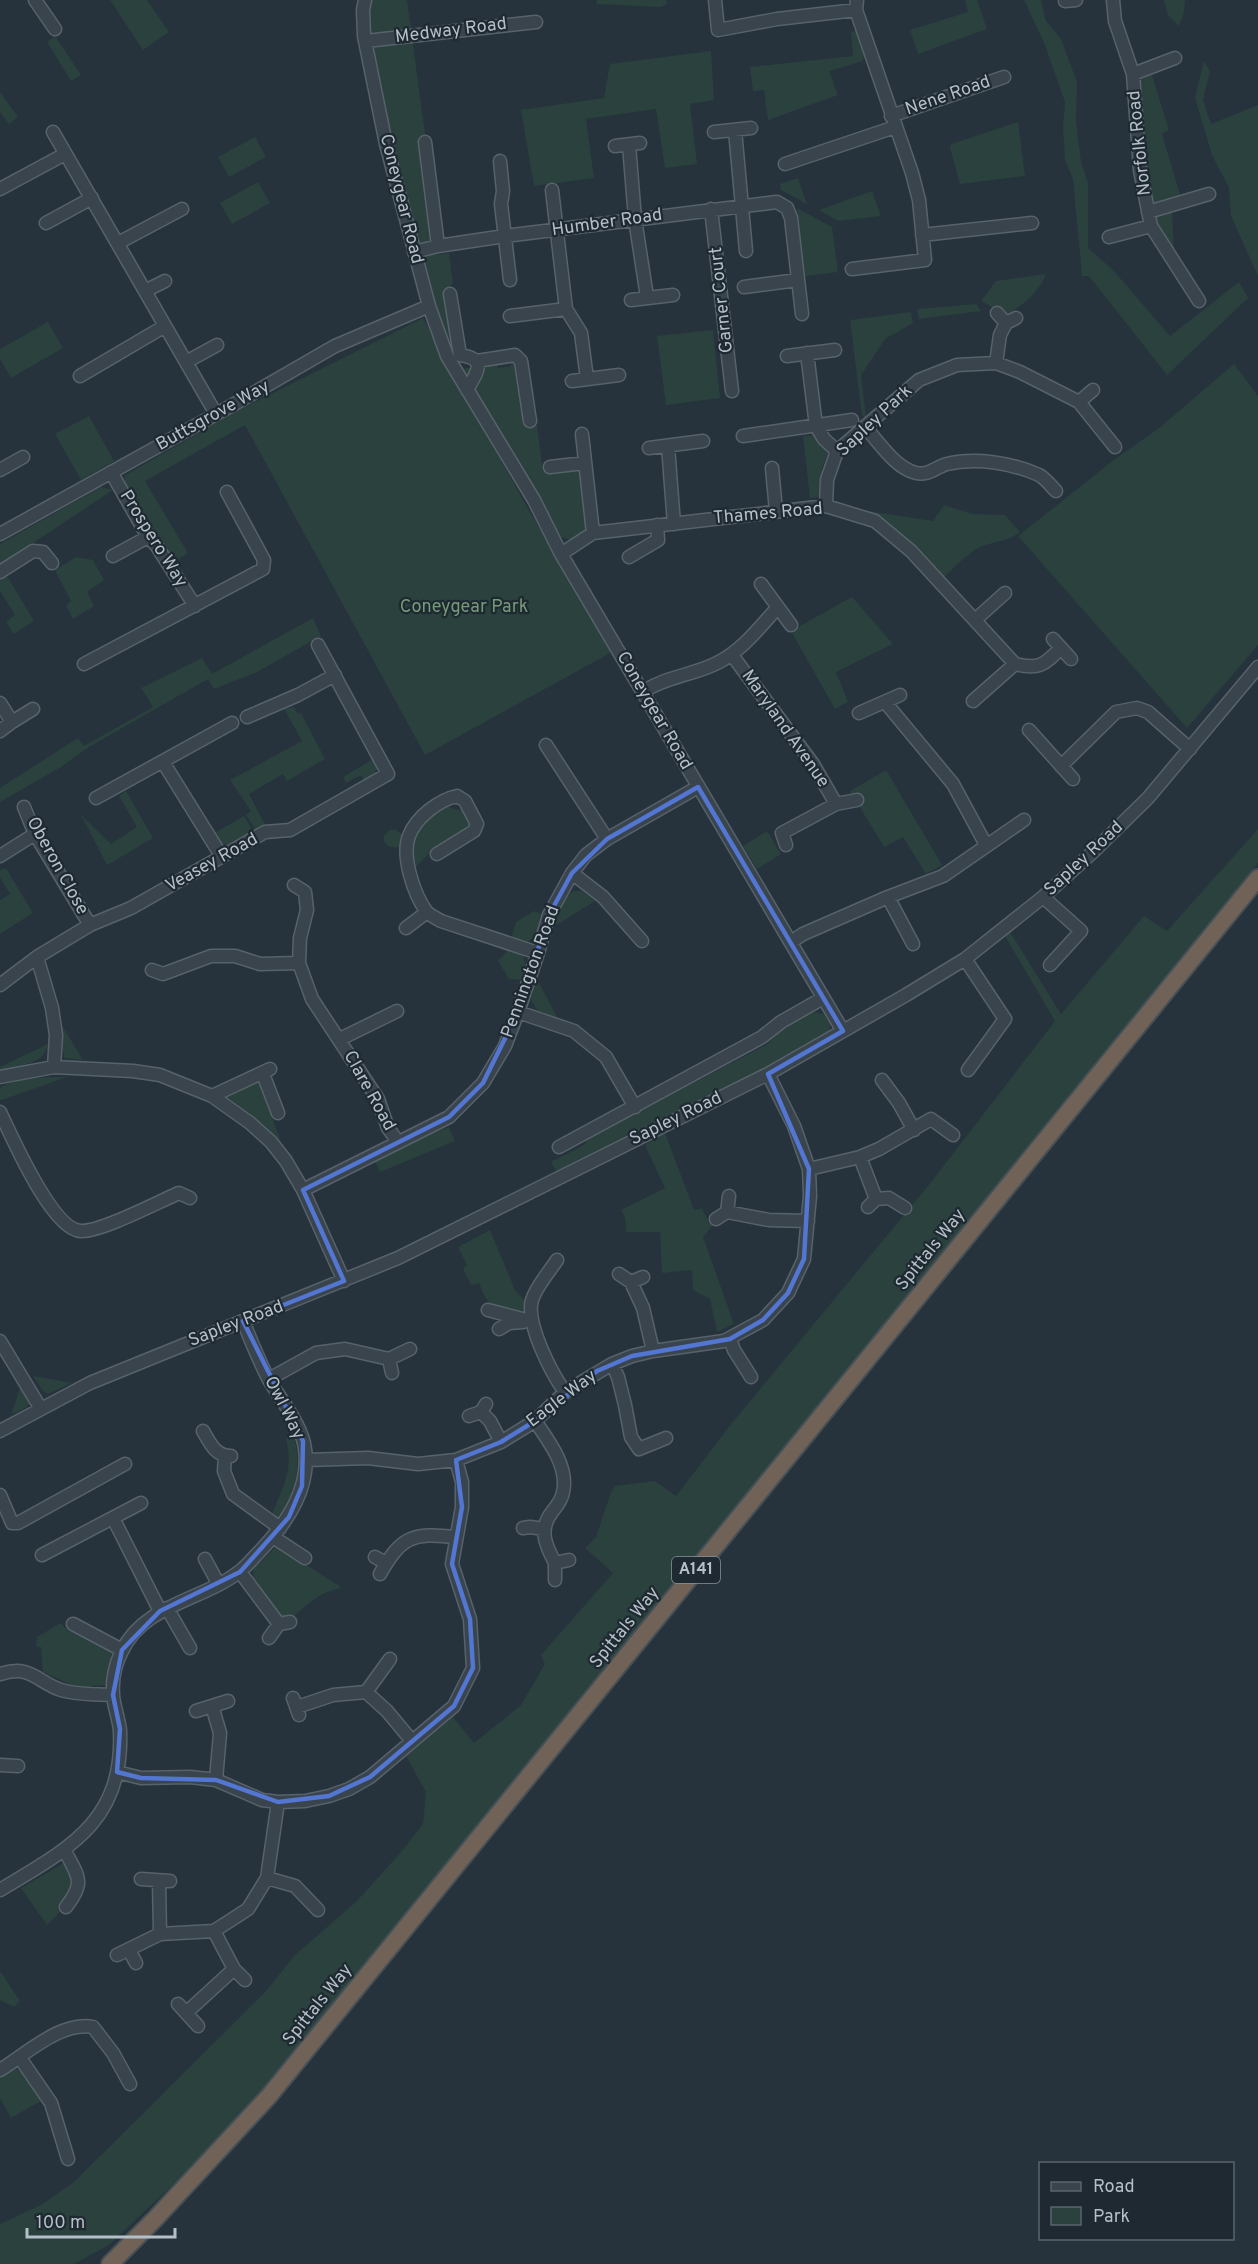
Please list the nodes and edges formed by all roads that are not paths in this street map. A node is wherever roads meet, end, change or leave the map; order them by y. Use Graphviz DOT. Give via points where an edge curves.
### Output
graph roads {
  1 [pos="35,0"];
  2 [pos="365,0"];
  3 [pos="715,0"];
  4 [pos="1113,0"];
  5 [pos="856,5"];
  6 [pos="536,22"];
  7 [pos="55,29"];
  8 [pos="366,41"];
  9 [pos="1175,58"];
  10 [pos="1133,74"];
  11 [pos="1004,77"];
  12 [pos="893,121"];
  13 [pos="751,128"];
  14 [pos="735,130"];
  15 [pos="53,132"];
  16 [pos="714,132"];
  17 [pos="425,142"];
  18 [pos="615,146"];
  19 [pos="65,154"];
  20 [pos="500,160"];
  21 [pos="785,164"];
  22 [pos="0,189"];
  23 [pos="552,190"];
  24 [pos="1209,194"];
  25 [pos="92,198"];
  26 [pos="742,206"];
  27 [pos="182,209"];
  28 [pos="711,209"];
  29 [pos="1148,212"];
  30 [pos="635,219"];
  31 [pos="46,223"];
  32 [pos="1032,223"];
  33 [pos="1151,225"];
  34 [pos="556,230"];
  35 [pos="922,235"];
  36 [pos="506,236"];
  37 [pos="1109,237"];
  38 [pos="118,243"];
  39 [pos="438,246"];
  40 [pos="746,251"];
  41 [pos="414,252"];
  42 [pos="852,269"];
  43 [pos="510,280"];
  44 [pos="798,280"];
  45 [pos="165,281"];
  46 [pos="744,288"];
  47 [pos="145,291"];
  48 [pos="450,294"];
  49 [pos="673,295"];
  50 [pos="647,297"];
  51 [pos="631,300"];
  52 [pos="1199,301"];
  53 [pos="429,306"];
  54 [pos="566,309"];
  55 [pos="997,313"];
  56 [pos="802,314"];
  57 [pos="510,316"];
  58 [pos="165,326"];
  59 [pos="217,345"];
  60 [pos="834,350"];
  61 [pos="807,353"];
  62 [pos="787,356"];
  63 [pos="477,361"];
  64 [pos="186,362"];
  65 [pos="996,363"];
  66 [pos="620,375"];
  67 [pos="80,376"];
  68 [pos="586,379"];
  69 [pos="572,381"];
  70 [pos="467,390"];
  71 [pos="1093,390"];
  72 [pos="732,391"];
  73 [pos="1078,402"];
  74 [pos="216,414"];
  75 [pos="852,420"];
  76 [pos="530,421"];
  77 [pos="816,426"];
  78 [pos="865,427"];
  79 [pos="582,434"];
  80 [pos="743,436"];
  81 [pos="703,441"];
  82 [pos="668,446"];
  83 [pos="1115,447"];
  84 [pos="649,448"];
  85 [pos="837,452"];
  86 [pos="23,457"];
  87 [pos="584,463"];
  88 [pos="550,467"];
  89 [pos="772,468"];
  90 [pos="0,470"];
  91 [pos="111,472"];
  92 [pos="1056,491"];
  93 [pos="227,492"];
  94 [pos="826,506"];
  95 [pos="776,511"];
  96 [pos="674,524"];
  97 [pos="657,525"];
  98 [pos="593,533"];
  99 [pos="0,534"];
  100 [pos="148,537"];
  101 [pos="561,554"];
  102 [pos="113,556"];
  103 [pos="629,557"];
  104 [pos="52,564"];
  105 [pos="0,572"];
  106 [pos="761,584"];
  107 [pos="1005,593"];
  108 [pos="195,606"];
  109 [pos="778,607"];
  110 [pos="975,620"];
  111 [pos="791,626"];
  112 [pos="318,645"];
  113 [pos="732,655"];
  114 [pos="1071,659"];
  115 [pos="84,664"];
  116 [pos="1015,664"];
  117 [pos="1258,667"];
  118 [pos="335,675"];
  119 [pos="644,691"];
  120 [pos="900,695"];
  121 [pos="973,701"];
  122 [pos="885,702"];
  123 [pos="0,703"];
  124 [pos="33,709"];
  125 [pos="859,713"];
  126 [pos="247,717"];
  127 [pos="12,722"];
  128 [pos="232,723"];
  129 [pos="1029,730"];
  130 [pos="0,731"];
  131 [pos="546,745"];
  132 [pos="1190,749"];
  133 [pos="163,762"];
  134 [pos="1061,766"];
  135 [pos="1073,779"];
  136 [pos="698,787"];
  137 [pos="96,798"];
  138 [pos="857,800"];
  139 [pos="836,804"];
  140 [pos="24,807"];
  141 [pos="1024,820"];
  142 [pos="35,834"];
  143 [pos="607,839"];
  144 [pos="786,845"];
  145 [pos="986,845"];
  146 [pos="437,854"];
  147 [pos="0,855"];
  148 [pos="222,857"];
  149 [pos="572,873"];
  150 [pos="1258,879"];
  151 [pos="294,885"];
  152 [pos="888,897"];
  153 [pos="1043,897"];
  154 [pos="427,912"];
  155 [pos="90,925"];
  156 [pos="406,928"];
  157 [pos="642,941"];
  158 [pos="791,942"];
  159 [pos="913,944"];
  160 [pos="538,953"];
  161 [pos="37,957"];
  162 [pos="965,959"];
  163 [pos="299,963"];
  164 [pos="1050,965"];
  165 [pos="152,970"];
  166 [pos="0,985"];
  167 [pos="823,998"];
  168 [pos="397,1011"];
  169 [pos="518,1012"];
  170 [pos="843,1031"];
  171 [pos="340,1039"];
  172 [pos="54,1067"];
  173 [pos="968,1070"];
  174 [pos="768,1074"];
  175 [pos="0,1077"];
  176 [pos="882,1080"];
  177 [pos="212,1096"];
  178 [pos="635,1107"];
  179 [pos="0,1112"];
  180 [pos="278,1113"];
  181 [pos="914,1130"];
  182 [pos="953,1135"];
  183 [pos="399,1142"];
  184 [pos="559,1147"];
  185 [pos="860,1157"];
  186 [pos="809,1169"];
  187 [pos="303,1190"];
  188 [pos="729,1196"];
  189 [pos="190,1198"];
  190 [pos="905,1208"];
  191 [pos="727,1212"];
  192 [pos="716,1219"];
  193 [pos="808,1221"];
  194 [pos="557,1260"];
  195 [pos="619,1274"];
  196 [pos="643,1277"];
  197 [pos="344,1281"];
  198 [pos="631,1282"];
  199 [pos="488,1310"];
  200 [pos="530,1321"];
  201 [pos="243,1322"];
  202 [pos="499,1329"];
  203 [pos="730,1339"];
  204 [pos="0,1341"];
  205 [pos="410,1349"];
  206 [pos="653,1351"];
  207 [pos="389,1359"];
  208 [pos="612,1364"];
  209 [pos="392,1373"];
  210 [pos="750,1373"];
  211 [pos="269,1379"];
  212 [pos="565,1392"];
  213 [pos="41,1409"];
  214 [pos="479,1411"];
  215 [pos="535,1421"];
  216 [pos="0,1431"];
  217 [pos="202,1431"];
  218 [pos="666,1438"];
  219 [pos="501,1442"];
  220 [pos="306,1460"];
  221 [pos="456,1460"];
  222 [pos="124,1464"];
  223 [pos="0,1495"];
  224 [pos="141,1503"];
  225 [pos="112,1518"];
  226 [pos="523,1528"];
  227 [pos="544,1529"];
  228 [pos="277,1533"];
  229 [pos="455,1537"];
  230 [pos="42,1555"];
  231 [pos="305,1558"];
  232 [pos="205,1559"];
  233 [pos="569,1560"];
  234 [pos="555,1563"];
  235 [pos="380,1564"];
  236 [pos="240,1572"];
  237 [pos="555,1580"];
  238 [pos="219,1583"];
  239 [pos="164,1610"];
  240 [pos="73,1624"];
  241 [pos="269,1638"];
  242 [pos="190,1648"];
  243 [pos="122,1650"];
  244 [pos="384,1661"];
  245 [pos="0,1674"];
  246 [pos="366,1692"];
  247 [pos="113,1695"];
  248 [pos="228,1701"];
  249 [pos="212,1706"];
  250 [pos="296,1707"];
  251 [pos="196,1711"];
  252 [pos="412,1741"];
  253 [pos="0,1765"];
  254 [pos="18,1766"];
  255 [pos="117,1772"];
  256 [pos="216,1780"];
  257 [pos="278,1802"];
  258 [pos="65,1851"];
  259 [pos="267,1878"];
  260 [pos="141,1879"];
  261 [pos="0,1890"];
  262 [pos="66,1907"];
  263 [pos="318,1910"];
  264 [pos="214,1931"];
  265 [pos="160,1934"];
  266 [pos="129,1950"];
  267 [pos="117,1955"];
  268 [pos="136,1964"];
  269 [pos="234,1969"];
  270 [pos="245,1980"];
  271 [pos="198,2026"];
  272 [pos="20,2058"];
  273 [pos="0,2070"];
  274 [pos="130,2084"];
  275 [pos="69,2153"];
  276 [pos="123,2252"];
  277 [pos="99,2264"];
  278 [pos="110,2264"];
  1 -- 7 [label="street"];
  2 -- 8 [label="street, Coneygear Road"];
  3 -- 5 [label="street, Nene Road" via="718,30"];
  4 -- 10 [label="street, Norfolk Road" via="1115,21"];
  5 -- 12 [label="street, Nene Road"];
  6 -- 8 [label="street, Medway Road"];
  8 -- 41 [label="street, Coneygear Road" via="386,144"];
  9 -- 10 [label="street, Norfolk Road"];
  10 -- 29 [label="street, Norfolk Road" via="1140,170"];
  11 -- 12 [label="street, Nene Road"];
  12 -- 21 [label="street, Nene Road"];
  12 -- 35 [label="street, Nene Road" via="919,200"];
  13 -- 14 [label="street"];
  14 -- 16 [label="street"];
  14 -- 26 [label="street"];
  15 -- 19 [label="street"];
  17 -- 39 [label="street"];
  18 -- 30 [label="street" via="634,144"];
  19 -- 22 [label="street"];
  19 -- 25 [label="street"];
  20 -- 36 [label="street"];
  23 -- 34 [label="street"];
  24 -- 29 [label="street, Norfolk Road"];
  25 -- 31 [label="street"];
  25 -- 38 [label="street"];
  26 -- 28 [label="street, Humber Road"];
  26 -- 40 [label="street"];
  26 -- 44 [label="street, Humber Road" via="777,202 787,208"];
  27 -- 38 [label="street"];
  28 -- 30 [label="street, Humber Road"];
  28 -- 72 [label="street, Garner Court"];
  29 -- 33 [label="street, Norfolk Road"];
  30 -- 34 [label="street, Humber Road"];
  30 -- 50 [label="street"];
  32 -- 35 [label="street"];
  33 -- 37 [label="street"];
  33 -- 52 [label="street, Norfolk Road"];
  34 -- 36 [label="street, Humber Road"];
  34 -- 54 [label="street"];
  35 -- 42 [label="street, Nene Road" via="925,260"];
  36 -- 39 [label="street, Humber Road"];
  36 -- 43 [label="street"];
  38 -- 47 [label="street"];
  39 -- 41 [label="street, Humber Road"];
  41 -- 53 [label="street, Coneygear Road"];
  44 -- 46 [label="street"];
  44 -- 56 [label="street"];
  45 -- 47 [label="street"];
  47 -- 58 [label="street"];
  48 -- 63 [label="street" via="460,355"];
  49 -- 50 [label="street"];
  50 -- 51 [label="street"];
  53 -- 70 [label="street, Coneygear Road" via="447,356"];
  53 -- 74 [label="street, Buttsgrove Way" via="335,346"];
  54 -- 57 [label="street"];
  54 -- 68 [label="street" via="581,333"];
  55 -- 65 [label="street" via="1011,320 1000,335"];
  58 -- 64 [label="street"];
  58 -- 67 [label="street"];
  59 -- 64 [label="street"];
  60 -- 61 [label="street"];
  61 -- 62 [label="street"];
  61 -- 77 [label="street"];
  63 -- 70 [label="street"];
  63 -- 76 [label="street" via="515,356 521,361"];
  64 -- 74 [label="street"];
  65 -- 73 [label="street, Sapley Park"];
  65 -- 78 [label="street, Sapley Park" via="957,365 919,380"];
  66 -- 68 [label="street"];
  68 -- 69 [label="street"];
  70 -- 101 [label="street, Coneygear Road" via="534,500"];
  71 -- 73 [label="street"];
  73 -- 83 [label="street, Sapley Park"];
  74 -- 91 [label="street, Buttsgrove Way"];
  75 -- 77 [label="street"];
  77 -- 80 [label="street"];
  77 -- 85 [label="street"];
  78 -- 85 [label="street, Sapley Park"];
  78 -- 92 [label="street" via="898,464 915,473 925,474 946,464 993,462 1041,476"];
  79 -- 87 [label="street"];
  81 -- 82 [label="street"];
  82 -- 84 [label="street"];
  82 -- 96 [label="street"];
  85 -- 94 [label="street, Sapley Park" via="827,480"];
  86 -- 90 [label="street"];
  87 -- 88 [label="street"];
  87 -- 98 [label="street"];
  89 -- 95 [label="street"];
  91 -- 99 [label="street, Buttsgrove Way"];
  91 -- 100 [label="street, Prospero Way"];
  93 -- 108 [label="street, Prospero Way" via="264,560 263,569"];
  94 -- 95 [label="street, Thames Road"];
  94 -- 110 [label="street, Thames Road" via="875,521 911,551"];
  95 -- 96 [label="street, Thames Road"];
  96 -- 97 [label="street, Thames Road"];
  97 -- 98 [label="street, Thames Road"];
  97 -- 103 [label="street" via="658,540"];
  98 -- 101 [label="street, Thames Road"];
  100 -- 102 [label="street"];
  100 -- 108 [label="street, Prospero Way"];
  101 -- 119 [label="street, Coneygear Road"];
  104 -- 105 [label="street" via="43,552 33,551"];
  106 -- 109 [label="street"];
  107 -- 110 [label="street"];
  108 -- 115 [label="street, Prospero Way"];
  109 -- 111 [label="street"];
  109 -- 113 [label="street, Maryland Avenue"];
  110 -- 116 [label="street, Thames Road"];
  112 -- 118 [label="street"];
  113 -- 119 [label="street, Maryland Avenue"];
  113 -- 139 [label="street, Maryland Avenue" via="813,764"];
  114 -- 116 [label="street" via="1057,643 1046,662 1031,668"];
  116 -- 121 [label="street"];
  117 -- 132 [label="street, Sapley Road"];
  118 -- 126 [label="street"];
  118 -- 148 [label="street, Veasey Road" via="388,774 290,830 265,832"];
  119 -- 136 [label="street, Coneygear Road"];
  120 -- 122 [label="street"];
  122 -- 125 [label="street"];
  122 -- 145 [label="street" via="953,784"];
  123 -- 127 [label="street"];
  124 -- 127 [label="street"];
  127 -- 130 [label="street"];
  128 -- 133 [label="street"];
  129 -- 134 [label="street"];
  131 -- 143 [label="street"];
  132 -- 134 [label="street" via="1148,712 1137,708 1116,712"];
  132 -- 153 [label="street, Sapley Road" via="1148,798"];
  133 -- 137 [label="street"];
  133 -- 148 [label="street"];
  134 -- 135 [label="street"];
  136 -- 143 [label="street, Pennington Road"];
  136 -- 158 [label="street, Coneygear Road"];
  138 -- 139 [label="street, Maryland Avenue"];
  139 -- 144 [label="street, Maryland Avenue" via="782,832"];
  140 -- 142 [label="street, Oberon Close"];
  141 -- 145 [label="street"];
  142 -- 147 [label="street"];
  142 -- 155 [label="street, Oberon Close"];
  143 -- 149 [label="street, Pennington Road" via="586,855"];
  145 -- 152 [label="street" via="943,876"];
  146 -- 154 [label="street" via="474,831 477,824 465,801 457,796 446,798 423,816 409,835 406,850 410,877"];
  148 -- 155 [label="street, Veasey Road" via="131,908"];
  149 -- 157 [label="street" via="603,897"];
  149 -- 160 [label="street, Pennington Road" via="549,915"];
  150 -- 276 [label="highway, Spittals Way / A141" via="269,2096"];
  151 -- 163 [label="street, Clare Road" via="305,892 307,910"];
  152 -- 158 [label="street"];
  152 -- 159 [label="street"];
  153 -- 162 [label="street, Sapley Road"];
  153 -- 164 [label="street" via="1081,931"];
  154 -- 156 [label="street"];
  154 -- 160 [label="street" via="441,921"];
  155 -- 161 [label="street, Veasey Road"];
  158 -- 167 [label="street, Coneygear Road"];
  160 -- 169 [label="street, Pennington Road"];
  161 -- 166 [label="street, Veasey Road"];
  161 -- 172 [label="street" via="52,1008 56,1035"];
  162 -- 170 [label="street, Sapley Road"];
  162 -- 173 [label="street" via="1009,1018"];
  163 -- 165 [label="street" via="260,964 235,956 211,956 163,974"];
  163 -- 171 [label="street, Clare Road" via="312,999"];
  167 -- 170 [label="street, Coneygear Road"];
  167 -- 178 [label="street, Sapley Road" via="762,1037"];
  168 -- 171 [label="street, Clare Road"];
  169 -- 178 [label="street" via="574,1031 606,1057"];
  169 -- 183 [label="street, Pennington Road" via="505,1046 483,1083 449,1116"];
  170 -- 174 [label="street, Sapley Road"];
  171 -- 183 [label="street, Clare Road" via="378,1099 388,1128"];
  172 -- 175 [label="street"];
  172 -- 177 [label="street" via="160,1075"];
  174 -- 186 [label="street, Eagle Way" via="794,1126"];
  174 -- 197 [label="street, Sapley Road" via="399,1258"];
  176 -- 181 [label="street"];
  177 -- 180 [label="street" via="267,1072"];
  177 -- 187 [label="street" via="271,1142"];
  178 -- 184 [label="street, Sapley Road"];
  179 -- 189 [label="street" via="37,1188 64,1222 79,1232 97,1229 180,1193"];
  181 -- 182 [label="street" via="931,1119"];
  181 -- 185 [label="street"];
  183 -- 187 [label="street, Pennington Road"];
  185 -- 186 [label="street"];
  185 -- 190 [label="street" via="872,1203 890,1198"];
  186 -- 193 [label="street, Eagle Way"];
  187 -- 197 [label="street"];
  188 -- 191 [label="street"];
  191 -- 192 [label="street"];
  191 -- 193 [label="street" via="769,1220"];
  193 -- 203 [label="street, Eagle Way" via="804,1259 788,1293 763,1320"];
  194 -- 200 [label="street" via="532,1300"];
  195 -- 198 [label="street"];
  196 -- 198 [label="street"];
  197 -- 201 [label="street, Sapley Road"];
  198 -- 206 [label="street" via="643,1308"];
  199 -- 200 [label="street"];
  200 -- 202 [label="street" via="509,1323"];
  200 -- 212 [label="street" via="552,1374"];
  201 -- 211 [label="street, Owl Way"];
  201 -- 213 [label="street, Sapley Road" via="90,1383"];
  203 -- 206 [label="street, Eagle Way"];
  203 -- 210 [label="street"];
  204 -- 213 [label="street"];
  205 -- 207 [label="street"];
  206 -- 208 [label="street, Eagle Way"];
  207 -- 209 [label="street"];
  207 -- 211 [label="street" via="345,1349 316,1353"];
  208 -- 212 [label="street, Eagle Way"];
  208 -- 218 [label="street" via="631,1437 639,1449"];
  211 -- 220 [label="street, Owl Way" via="296,1424"];
  212 -- 215 [label="street, Eagle Way"];
  213 -- 216 [label="street, Sapley Road"];
  214 -- 219 [label="street" via="490,1421"];
  215 -- 219 [label="street, Eagle Way"];
  215 -- 227 [label="street" via="554,1450 564,1492"];
  217 -- 228 [label="street" via="215,1451 228,1456 224,1471 233,1494"];
  219 -- 221 [label="street, Eagle Way"];
  220 -- 221 [label="street, Eagle Way" via="368,1458 418,1464"];
  220 -- 228 [label="street, Owl Way" via="302,1486 289,1517"];
  221 -- 229 [label="street" via="462,1482 462,1507"];
  222 -- 223 [label="street" via="18,1523 12,1522"];
  224 -- 225 [label="street"];
  225 -- 230 [label="street"];
  225 -- 239 [label="street"];
  226 -- 227 [label="street"];
  227 -- 234 [label="street" via="545,1544"];
  228 -- 231 [label="street"];
  228 -- 236 [label="street, Owl Way"];
  229 -- 235 [label="street" via="433,1534 411,1538"];
  229 -- 252 [label="street" via="452,1564 470,1619 472,1668 454,1706"];
  232 -- 238 [label="street"];
  233 -- 234 [label="street"];
  234 -- 237 [label="street"];
  236 -- 238 [label="street, Owl Way"];
  236 -- 241 [label="street" via="284,1623"];
  238 -- 239 [label="street, Owl Way"];
  239 -- 242 [label="street"];
  239 -- 243 [label="street, Owl Way" via="141,1627"];
  240 -- 243 [label="street"];
  243 -- 247 [label="street, Owl Way"];
  244 -- 246 [label="street"];
  245 -- 247 [label="street" via="26,1672 58,1689"];
  246 -- 250 [label="street" via="333,1695"];
  246 -- 252 [label="street"];
  247 -- 255 [label="street, Owl Way" via="120,1729"];
  248 -- 249 [label="street"];
  249 -- 251 [label="street"];
  249 -- 256 [label="street" via="226,1732"];
  252 -- 257 [label="street" via="370,1777 349,1789 305,1802"];
  253 -- 254 [label="street"];
  255 -- 256 [label="street" via="141,1778"];
  255 -- 258 [label="street, Owl Way" via="108,1802"];
  256 -- 257 [label="street" via="262,1800"];
  257 -- 259 [label="street"];
  258 -- 261 [label="street, Owl Way"];
  258 -- 262 [label="street" via="79,1880 77,1893"];
  259 -- 263 [label="street" via="295,1886"];
  259 -- 264 [label="street" via="248,1909"];
  260 -- 265 [label="street" via="165,1881"];
  264 -- 265 [label="street"];
  264 -- 269 [label="street"];
  265 -- 266 [label="street"];
  266 -- 267 [label="street"];
  266 -- 268 [label="street"];
  269 -- 270 [label="street"];
  269 -- 271 [label="street" via="182,2008"];
  272 -- 273 [label="street"];
  272 -- 274 [label="street" via="55,2034 81,2025 93,2027"];
  272 -- 275 [label="street" via="51,2103"];
  276 -- 277 [label="highway, Spittals Way / A141"];
  276 -- 278 [label="highway, Spittals Way / A141"];
}
